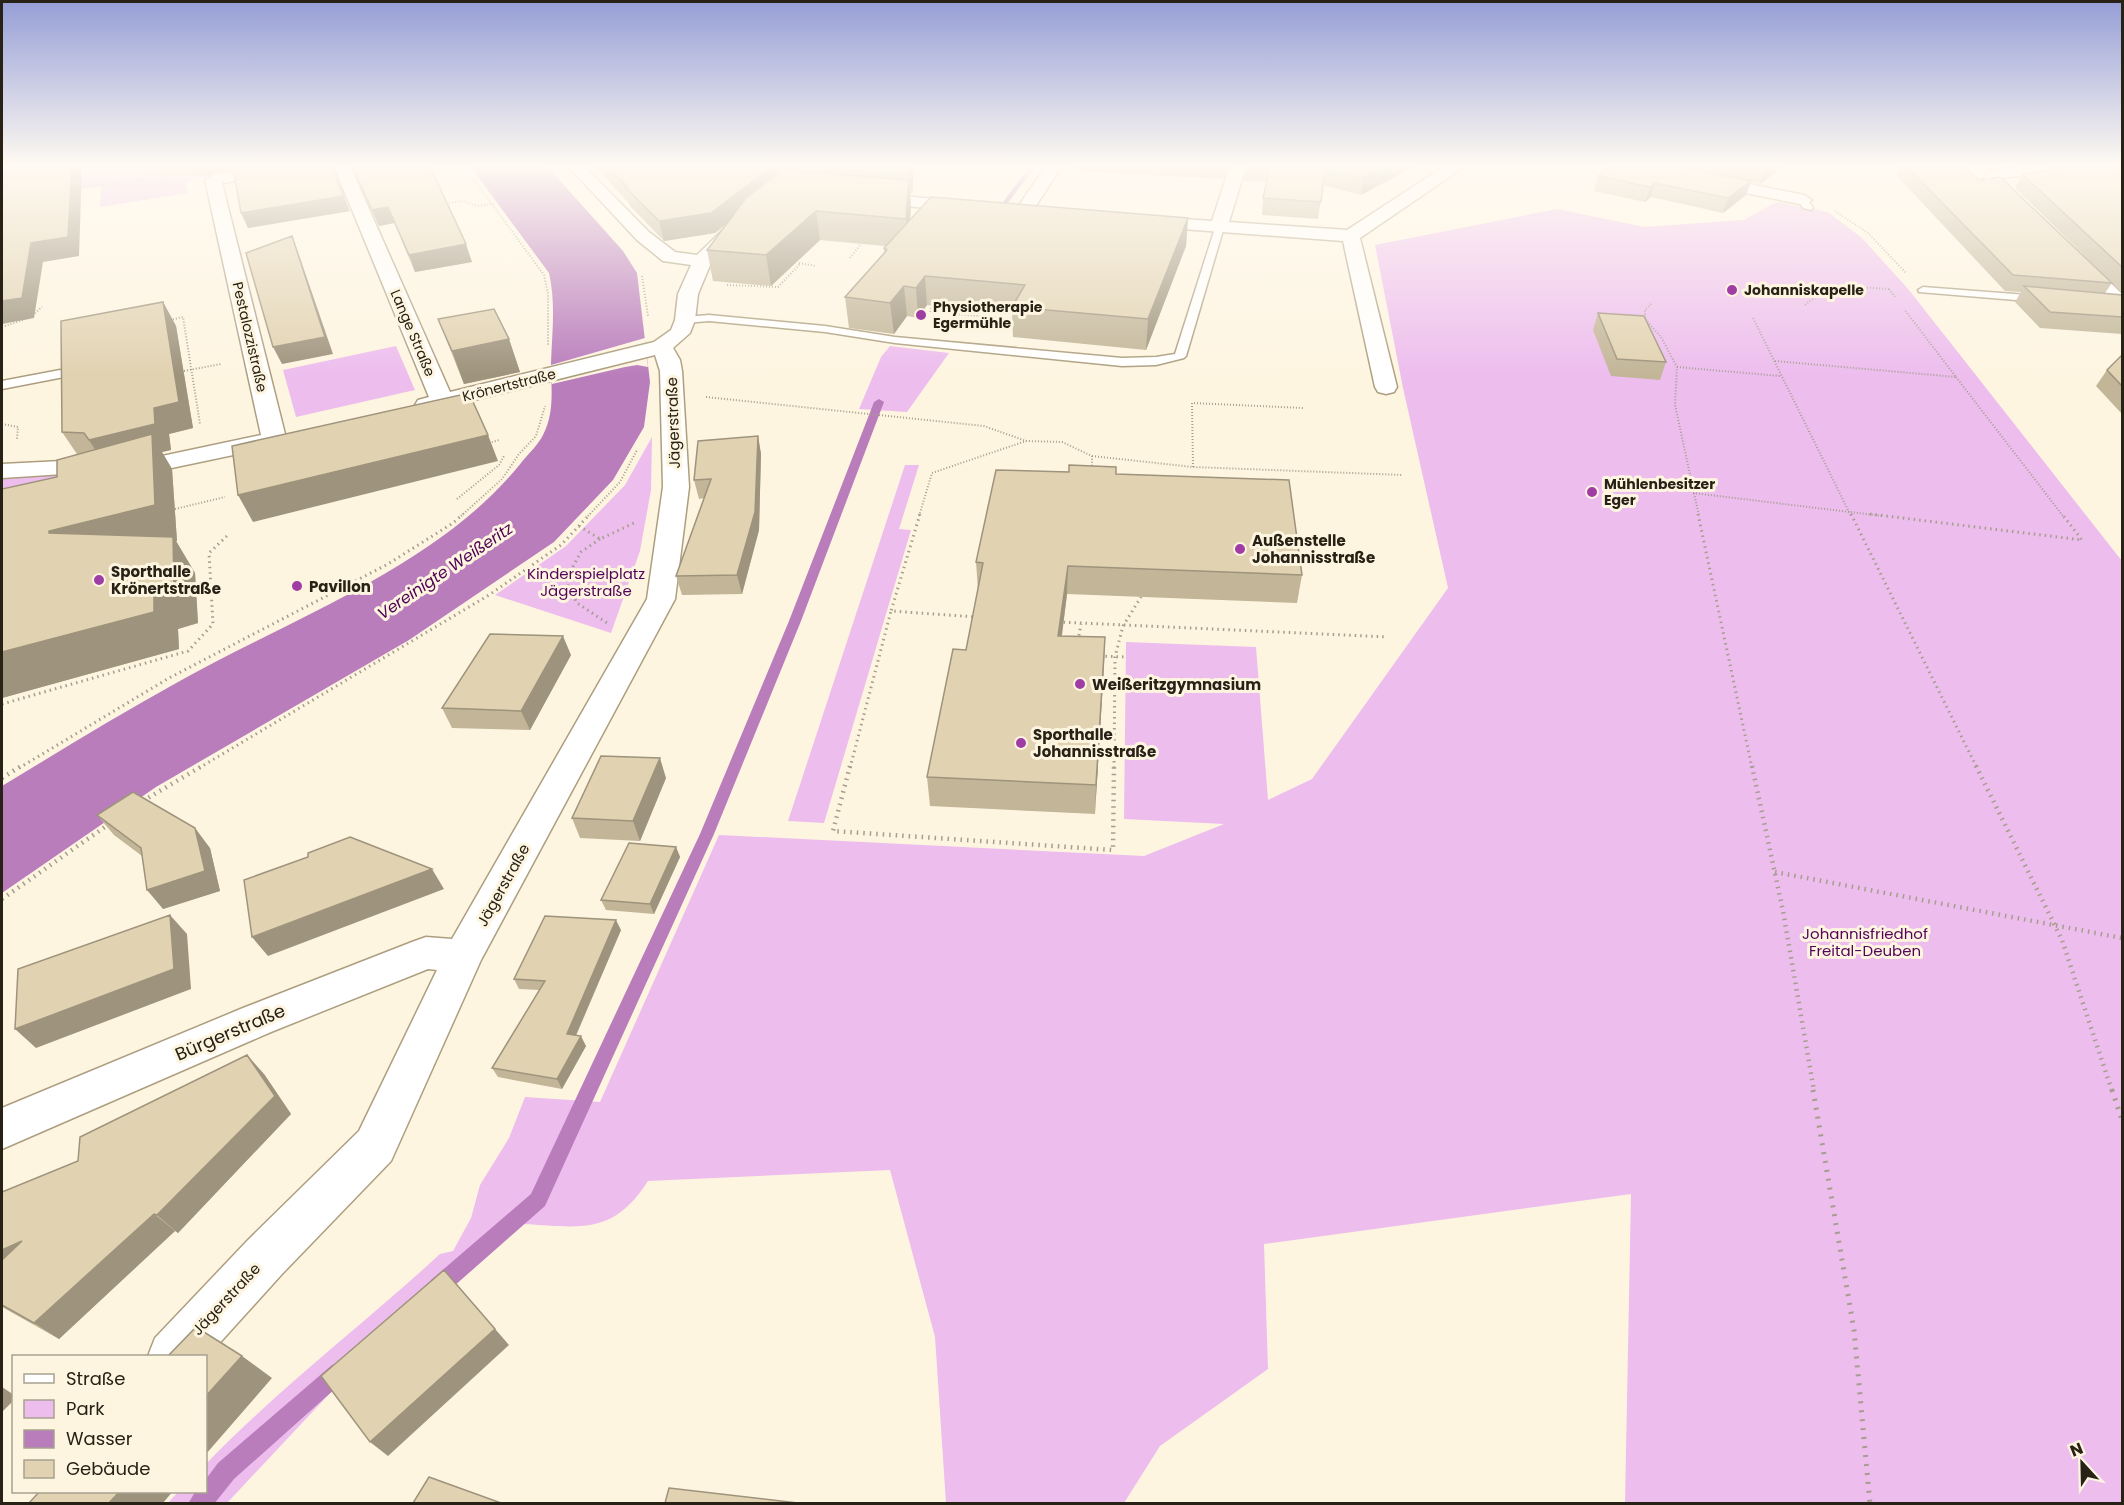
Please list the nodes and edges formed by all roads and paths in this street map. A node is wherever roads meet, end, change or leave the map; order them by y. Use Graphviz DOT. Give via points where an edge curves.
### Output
graph roads {
  1 [pos="229,236"];
  2 [pos="372,236"];
  3 [pos="517,236"];
  4 [pos="643,236"];
  5 [pos="725,236"];
  6 [pos="1216,236"];
  7 [pos="1351,236"];
  8 [pos="1871,236"];
  9 [pos="861,244"];
  10 [pos="2064,249"];
  11 [pos="796,255"];
  12 [pos="850,258"];
  13 [pos="702,261"];
  14 [pos="800,264"];
  15 [pos="816,266"];
  16 [pos="724,285"];
  17 [pos="1889,289"];
  18 [pos="1899,289"];
  19 [pos="1923,290"];
  20 [pos="937,295"];
  21 [pos="2055,300"];
  22 [pos="1651,304"];
  23 [pos="2103,304"];
  24 [pos="1805,305"];
  25 [pos="2122,305"];
  26 [pos="42,307"];
  27 [pos="1753,318"];
  28 [pos="685,320"];
  29 [pos="1017,320"];
  30 [pos="159,322"];
  31 [pos="2,327"];
  32 [pos="654,349"];
  33 [pos="1774,361"];
  34 [pos="225,363"];
  35 [pos="1677,367"];
  36 [pos="191,369"];
  37 [pos="184,371"];
  38 [pos="60,374"];
  39 [pos="549,375"];
  40 [pos="1781,376"];
  41 [pos="1956,377"];
  42 [pos="2,385"];
  43 [pos="1386,387"];
  44 [pos="699,396"];
  45 [pos="442,401"];
  46 [pos="1303,408"];
  47 [pos="407,409"];
  48 [pos="202,433"];
  49 [pos="499,440"];
  50 [pos="1026,441"];
  51 [pos="489,443"];
  52 [pos="641,443"];
  53 [pos="504,456"];
  54 [pos="1092,456"];
  55 [pos="145,465"];
  56 [pos="1192,467"];
  57 [pos="2,471"];
  58 [pos="1092,475"];
  59 [pos="1404,475"];
  60 [pos="52,491"];
  61 [pos="1693,493"];
  62 [pos="225,497"];
  63 [pos="457,499"];
  64 [pos="175,509"];
  65 [pos="1850,514"];
  66 [pos="638,522"];
  67 [pos="579,526"];
  68 [pos="229,534"];
  69 [pos="600,540"];
  70 [pos="1141,597"];
  71 [pos="891,611"];
  72 [pos="986,617"];
  73 [pos="1058,622"];
  74 [pos="1081,624"];
  75 [pos="612,625"];
  76 [pos="1123,626"];
  77 [pos="1387,637"];
  78 [pos="1077,645"];
  79 [pos="1095,656"];
  80 [pos="1115,657"];
  81 [pos="1126,657"];
  82 [pos="2,704"];
  83 [pos="2,778"];
  84 [pos="133,807"];
  85 [pos="115,820"];
  86 [pos="1775,872"];
  87 [pos="2,899"];
  88 [pos="2054,926"];
  89 [pos="2122,938"];
  90 [pos="463,956"];
  91 [pos="2122,1120"];
  92 [pos="2,1129"];
  93 [pos="174,1355"];
  94 [pos="1870,1503"];
  1 -- 55 [label="street, Pestalozzistraße" via="285,436"];
  2 -- 45 [label="street, Lange Straße"];
  3 -- 39 [label="path" via="544,275 550,315"];
  4 -- 13 [label="street" via="670,257"];
  5 -- 13 [label="street"];
  6 -- 28 [label="lane" via="1180,356 1156,361 1122,362 902,341 709,318"];
  7 -- 43 [label="street"];
  8 -- 19 [label="path"];
  9 -- 12 [label="path"];
  10 -- 25 [label="street"];
  11 -- 14 [label="path"];
  13 -- 28 [label="street" via="688,294"];
  14 -- 15 [label="path"];
  14 -- 16 [label="path" via="778,287"];
  17 -- 18 [label="path"];
  17 -- 24 [label="path" via="1836,290 1815,295"];
  17 -- 41 [label="path"];
  19 -- 21 [label="lane"];
  20 -- 29 [label="path" via="930,312"];
  22 -- 35 [label="path" via="1645,319 1661,337"];
  23 -- 25 [label="lane"];
  26 -- 31 [label="path" via="21,323"];
  27 -- 33 [label="path"];
  28 -- 32 [label="street" via="680,333"];
  30 -- 36 [label="path" via="183,317"];
  32 -- 39 [label="street, Krönertstraße"];
  32 -- 90 [label="street, Jägerstraße" via="669,360 671,371 676,487 661,599"];
  33 -- 40 [label="path"];
  33 -- 41 [label="path"];
  34 -- 36 [label="path"];
  35 -- 40 [label="path"];
  35 -- 61 [label="path" via="1675,405"];
  36 -- 37 [label="path"];
  36 -- 48 [label="path"];
  38 -- 42 [label="lane"];
  39 -- 45 [label="street, Krönertstraße"];
  39 -- 83 [label="path" via="536,436 502,479 453,524 388,564 169,678"];
  40 -- 65 [label="path"];
  41 -- 65 [label="path" via="2082,540"];
  44 -- 50 [label="path" via="984,426"];
  45 -- 47 [label="street, Krönertstraße"];
  46 -- 56 [label="path" via="1192,404"];
  49 -- 51 [label="path"];
  50 -- 54 [label="path" via="1062,442"];
  50 -- 71 [label="path" via="932,473"];
  52 -- 67 [label="path" via="620,482"];
  53 -- 63 [label="path" via="499,465"];
  54 -- 56 [label="path"];
  54 -- 58 [label="path"];
  55 -- 57 [label="street"];
  55 -- 60 [label="street"];
  56 -- 59 [label="path"];
  61 -- 65 [label="path"];
  61 -- 86 [label="path"];
  62 -- 64 [label="path"];
  65 -- 88 [label="path"];
  66 -- 69 [label="path"];
  67 -- 69 [label="path"];
  67 -- 84 [label="path" via="561,545 489,596"];
  68 -- 82 [label="path" via="209,553 213,624 188,651"];
  69 -- 75 [label="path" via="581,552 565,582 577,603"];
  70 -- 76 [label="path"];
  71 -- 72 [label="path"];
  71 -- 80 [label="path" via="834,831 1113,850"];
  73 -- 74 [label="path"];
  74 -- 76 [label="path"];
  74 -- 78 [label="path"];
  76 -- 77 [label="path"];
  76 -- 80 [label="path"];
  79 -- 80 [label="path"];
  80 -- 81 [label="path"];
  85 -- 87 [label="path"];
  86 -- 88 [label="path"];
  86 -- 94 [label="path" via="1854,1330"];
  88 -- 89 [label="path"];
  88 -- 91 [label="path"];
  90 -- 92 [label="street, Bürgerstraße" via="426,952"];
  90 -- 93 [label="street, Jägerstraße" via="375,1146"];
}
